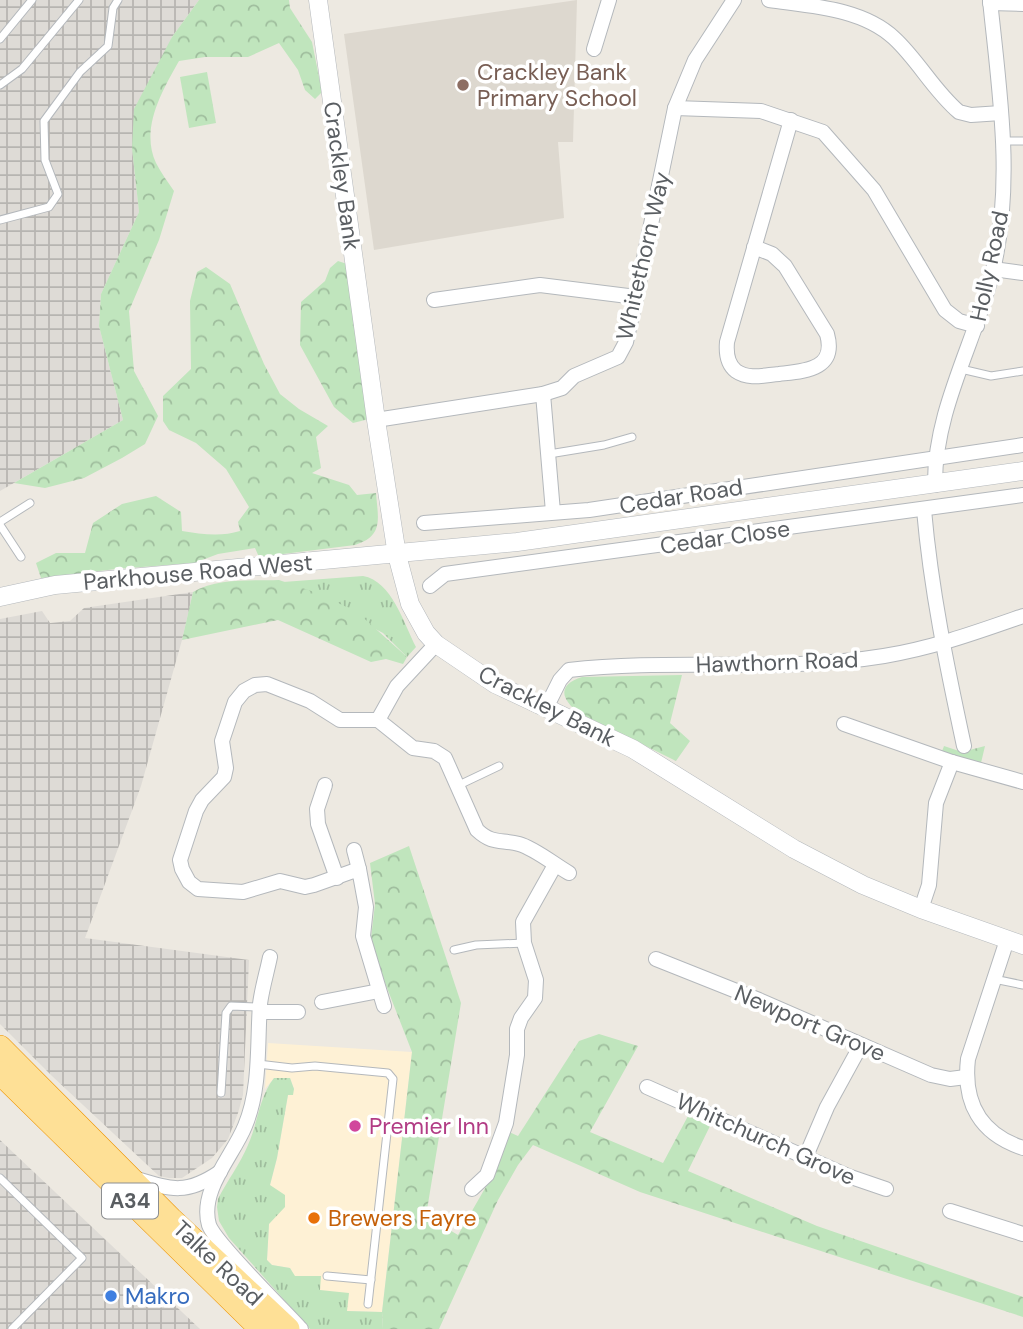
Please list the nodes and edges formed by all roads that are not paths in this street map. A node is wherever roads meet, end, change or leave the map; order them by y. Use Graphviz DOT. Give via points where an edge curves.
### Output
graph roads {
  1 [pos="32,0"];
  2 [pos="79,0"];
  3 [pos="118,0"];
  4 [pos="318,0"];
  5 [pos="609,0"];
  6 [pos="734,0"];
  7 [pos="769,0"];
  8 [pos="990,1"];
  9 [pos="1023,4"];
  10 [pos="0,39"];
  11 [pos="594,49"];
  12 [pos="0,85"];
  13 [pos="675,108"];
  14 [pos="1001,113"];
  15 [pos="791,120"];
  16 [pos="1004,141"];
  17 [pos="1023,141"];
  18 [pos="0,220"];
  19 [pos="754,247"];
  20 [pos="993,269"];
  21 [pos="1023,273"];
  22 [pos="636,297"];
  23 [pos="434,300"];
  24 [pos="977,326"];
  25 [pos="961,369"];
  26 [pos="1023,371"];
  27 [pos="543,394"];
  28 [pos="376,421"];
  29 [pos="632,437"];
  30 [pos="1023,445"];
  31 [pos="548,454"];
  32 [pos="936,456"];
  33 [pos="1023,471"];
  34 [pos="935,485"];
  35 [pos="1023,495"];
  36 [pos="30,503"];
  37 [pos="924,510"];
  38 [pos="553,512"];
  39 [pos="709,516"];
  40 [pos="0,524"];
  41 [pos="432,526"];
  42 [pos="711,539"];
  43 [pos="397,555"];
  44 [pos="21,557"];
  45 [pos="430,586"];
  46 [pos="0,597"];
  47 [pos="1023,616"];
  48 [pos="436,644"];
  49 [pos="941,645"];
  50 [pos="546,708"];
  51 [pos="378,720"];
  52 [pos="845,724"];
  53 [pos="959,738"];
  54 [pos="952,762"];
  55 [pos="499,766"];
  56 [pos="1023,782"];
  57 [pos="325,785"];
  58 [pos="459,785"];
  59 [pos="354,850"];
  60 [pos="555,865"];
  61 [pos="359,869"];
  62 [pos="569,873"];
  63 [pos="337,878"];
  64 [pos="921,909"];
  65 [pos="1015,942"];
  66 [pos="524,943"];
  67 [pos="454,950"];
  68 [pos="270,957"];
  69 [pos="656,959"];
  70 [pos="994,979"];
  71 [pos="1023,985"];
  72 [pos="379,991"];
  73 [pos="322,1002"];
  74 [pos="384,1006"];
  75 [pos="260,1010"];
  76 [pos="298,1012"];
  77 [pos="861,1045"];
  78 [pos="0,1047"];
  79 [pos="517,1055"];
  80 [pos="532,1057"];
  81 [pos="257,1064"];
  82 [pos="0,1073"];
  83 [pos="966,1077"];
  84 [pos="647,1087"];
  85 [pos="221,1093"];
  86 [pos="1023,1148"];
  87 [pos="806,1156"];
  88 [pos="221,1171"];
  89 [pos="130,1176"];
  90 [pos="0,1178"];
  91 [pos="472,1189"];
  92 [pos="886,1189"];
  93 [pos="950,1211"];
  94 [pos="1023,1234"];
  95 [pos="327,1276"];
  96 [pos="371,1280"];
  97 [pos="368,1304"];
  98 [pos="12,1329"];
  99 [pos="261,1329"];
  100 [pos="288,1329"];
  101 [pos="301,1329"];
  1 -- 10 [label="lane"];
  2 -- 12 [label="lane" via="22,69"];
  3 -- 18 [label="lane" via="108,46 80,72 44,121 45,160 58,194 49,207"];
  4 -- 28 [label="street, Crackley Bank"];
  5 -- 11 [label="street"];
  6 -- 13 [label="street, Whitethorn Way" via="695,60"];
  7 -- 14 [label="street" via="826,8 867,22 893,38 959,112"];
  8 -- 9 [label="street"];
  8 -- 14 [label="street, Holly Road"];
  13 -- 15 [label="street" via="761,111"];
  13 -- 22 [label="street, Whitethorn Way"];
  14 -- 16 [label="street, Holly Road"];
  15 -- 19 [label="street"];
  15 -- 24 [label="street" via="823,132 874,190 945,310 959,321"];
  16 -- 17 [label="lane"];
  16 -- 20 [label="street, Holly Road" via="1004,189"];
  19 -- 19 [label="street" via="726,356 736,371 750,377 817,367 830,345 827,334 785,266"];
  20 -- 21 [label="street"];
  20 -- 24 [label="street, Holly Road"];
  22 -- 23 [label="street" via="540,285"];
  22 -- 27 [label="street, Whitethorn Way" via="618,357"];
  24 -- 25 [label="street, Holly Road"];
  25 -- 26 [label="lane" via="991,376"];
  25 -- 32 [label="street, Holly Road"];
  27 -- 28 [label="street, Whitethorn Way"];
  27 -- 31 [label="street"];
  28 -- 43 [label="street, Crackley Bank"];
  29 -- 31 [label="lane"];
  30 -- 32 [label="street, Cedar Road"];
  31 -- 38 [label="street"];
  32 -- 34 [label="street, Holly Road"];
  32 -- 38 [label="street, Cedar Road"];
  33 -- 34 [label="street, Cedar Road"];
  34 -- 39 [label="street, Cedar Road"];
  35 -- 37 [label="street, Cedar Close"];
  36 -- 40 [label="lane"];
  37 -- 42 [label="street, Cedar Close"];
  37 -- 49 [label="street"];
  38 -- 41 [label="street, Cedar Road"];
  39 -- 42 [label="street, Cedar Road"];
  39 -- 43 [label="street, Cedar Road"];
  40 -- 44 [label="lane"];
  42 -- 45 [label="street, Cedar Close" via="445,574"];
  43 -- 46 [label="street, Parkhouse Road West" via="55,585"];
  43 -- 48 [label="street, Crackley Bank" via="410,604"];
  47 -- 49 [label="street, Hawthorn Road"];
  48 -- 50 [label="street, Crackley Bank" via="495,684"];
  48 -- 51 [label="street" via="397,686"];
  49 -- 50 [label="street, Hawthorn Road" via="838,662 569,670"];
  49 -- 53 [label="street"];
  50 -- 64 [label="street, Crackley Bank" via="633,749 794,849"];
  51 -- 58 [label="street" via="413,748 440,754"];
  51 -- 63 [label="street" via="340,720 310,701 267,684 244,691 235,702 222,741 224,778 196,811 180,860 189,883 198,889 243,892 280,881 305,887"];
  52 -- 54 [label="street"];
  54 -- 56 [label="street"];
  54 -- 64 [label="street" via="936,803 929,885"];
  55 -- 58 [label="lane"];
  57 -- 63 [label="street" via="317,809 318,824"];
  58 -- 60 [label="street" via="477,830 485,837 521,844"];
  59 -- 61 [label="street"];
  60 -- 62 [label="street"];
  60 -- 66 [label="street" via="523,922"];
  61 -- 63 [label="street"];
  61 -- 72 [label="street" via="366,907 363,936"];
  64 -- 65 [label="street, Crackley Bank"];
  65 -- 70 [label="street"];
  66 -- 67 [label="lane"];
  66 -- 79 [label="street" via="536,980 535,998 517,1029"];
  68 -- 75 [label="street"];
  69 -- 77 [label="street, Newport Grove"];
  70 -- 71 [label="lane"];
  70 -- 83 [label="street"];
  72 -- 73 [label="street"];
  72 -- 74 [label="street"];
  75 -- 76 [label="street"];
  75 -- 81 [label="street"];
  75 -- 85 [label="lane" via="231,1006 226,1013"];
  77 -- 83 [label="street, Newport Grove" via="930,1075"];
  77 -- 87 [label="street"];
  78 -- 89 [label="highway, Talke Road / A34"];
  79 -- 80 [label="street"];
  79 -- 91 [label="street" via="506,1123 487,1175"];
  81 -- 88 [label="street" via="246,1124"];
  81 -- 96 [label="lane" via="391,1075"];
  82 -- 99 [label="highway, Talke Road / A34"];
  83 -- 86 [label="street" via="981,1122 1000,1138"];
  84 -- 87 [label="street, Whitchurch Grove"];
  87 -- 92 [label="street, Whitchurch Grove"];
  88 -- 89 [label="street" via="201,1185 179,1189"];
  88 -- 101 [label="street" via="206,1210 213,1234"];
  89 -- 100 [label="highway, Talke Road / A34"];
  90 -- 98 [label="lane" via="82,1258"];
  93 -- 94 [label="street"];
  95 -- 96 [label="lane"];
  96 -- 97 [label="lane"];
}
